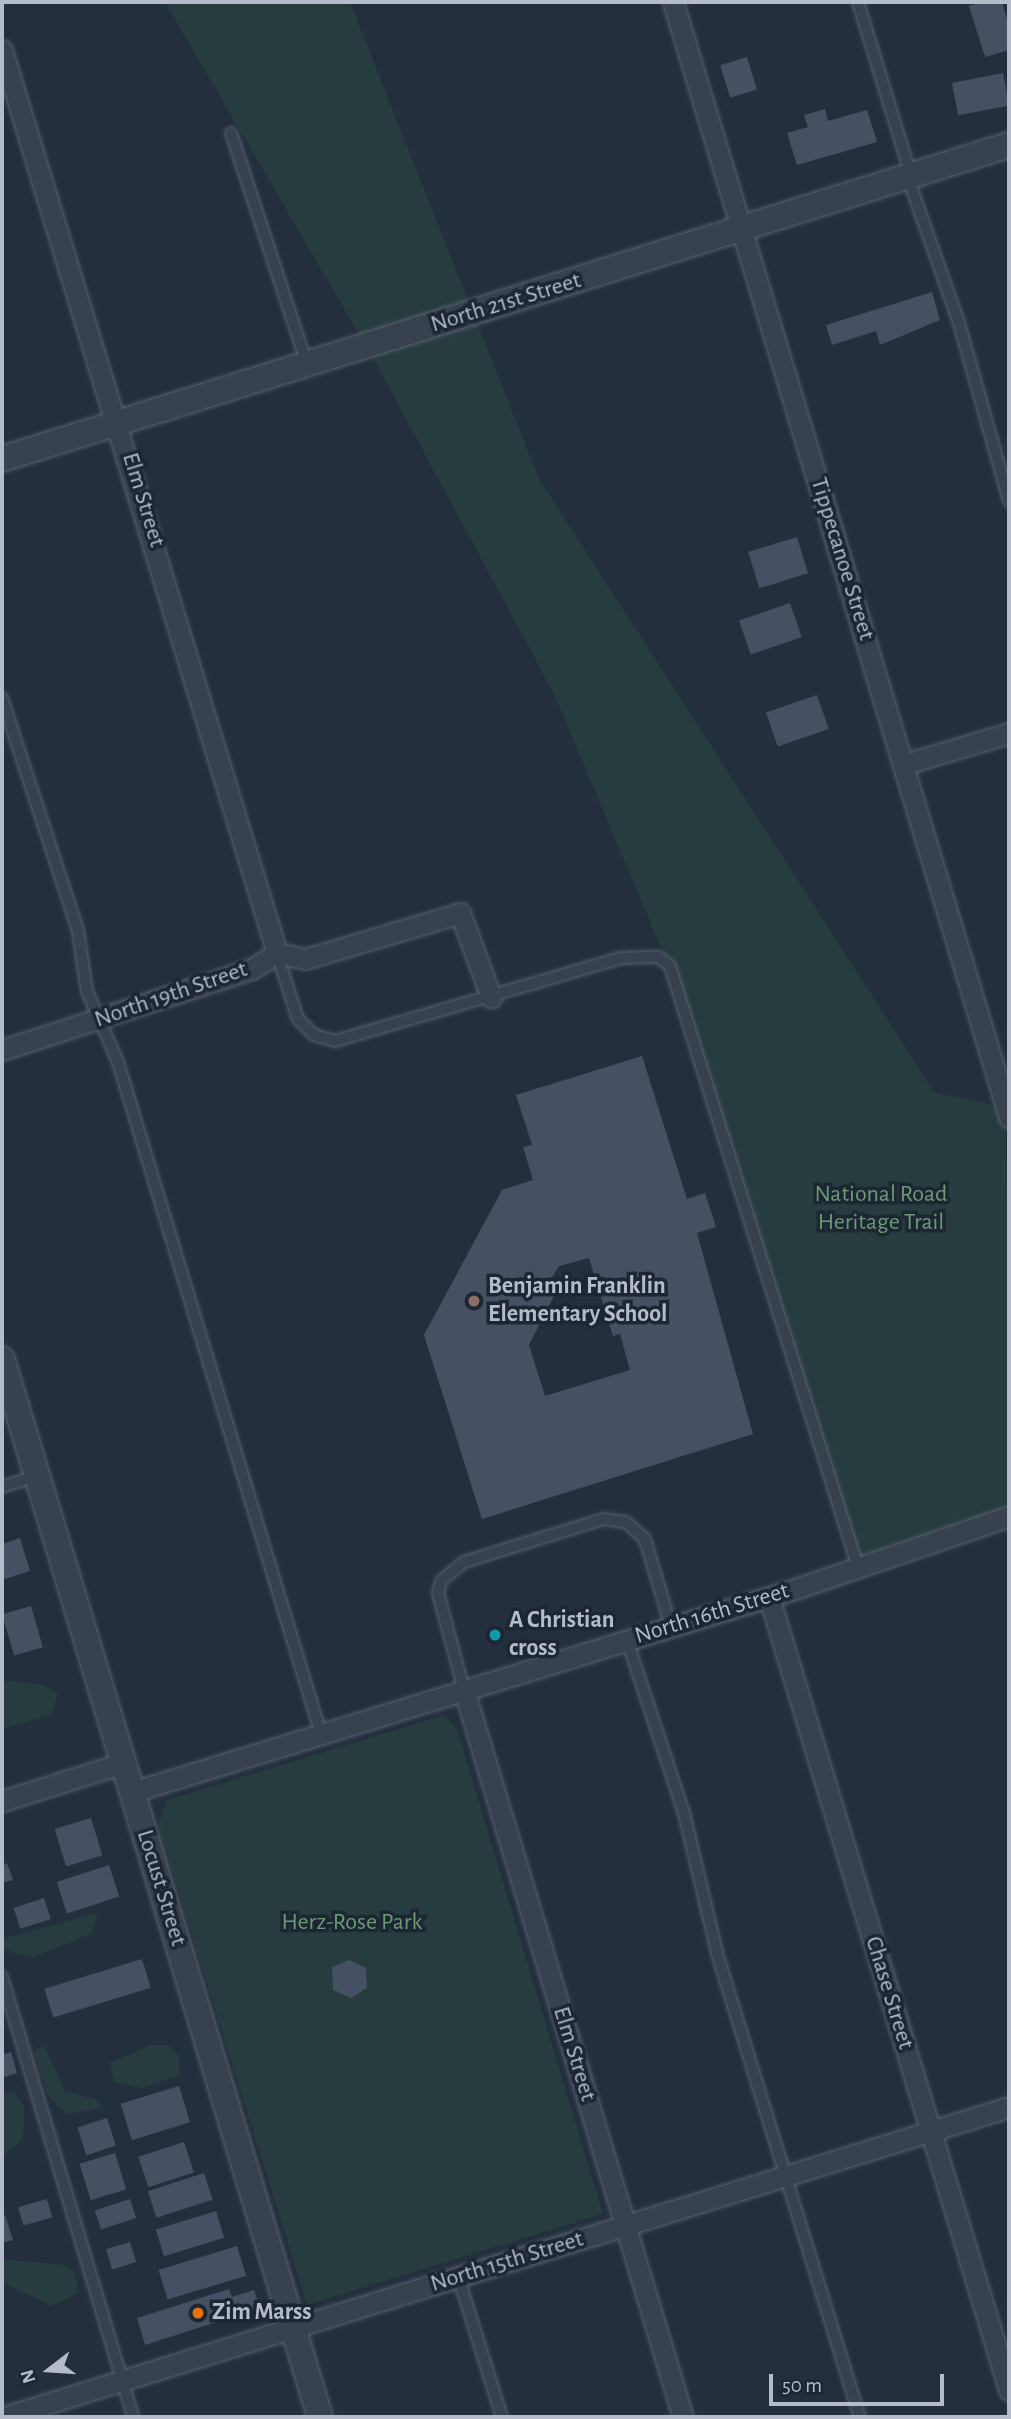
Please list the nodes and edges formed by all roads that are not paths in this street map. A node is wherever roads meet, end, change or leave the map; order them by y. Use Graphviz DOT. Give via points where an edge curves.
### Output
graph roads {
  1 [pos="673,2"];
  2 [pos="858,2"];
  3 [pos="2,50"];
  4 [pos="231,134"];
  5 [pos="1009,145"];
  6 [pos="909,176"];
  7 [pos="741,230"];
  8 [pos="307,364"];
  9 [pos="119,422"];
  10 [pos="2,460"];
  11 [pos="1009,501"];
  12 [pos="2,698"];
  13 [pos="1009,733"];
  14 [pos="905,764"];
  15 [pos="277,953"];
  16 [pos="491,997"];
  17 [pos="100,1019"];
  18 [pos="2,1050"];
  19 [pos="1009,1117"];
  20 [pos="2,1359"];
  21 [pos="37,1476"];
  22 [pos="2,1487"];
  23 [pos="1009,1516"];
  24 [pos="857,1564"];
  25 [pos="769,1597"];
  26 [pos="671,1627"];
  27 [pos="627,1640"];
  28 [pos="464,1690"];
  29 [pos="321,1734"];
  30 [pos="123,1763"];
  31 [pos="132,1792"];
  32 [pos="2,1801"];
  33 [pos="2,1977"];
  34 [pos="1009,2107"];
  35 [pos="931,2132"];
  36 [pos="789,2177"];
  37 [pos="626,2226"];
  38 [pos="458,2276"];
  39 [pos="293,2328"];
  40 [pos="122,2381"];
  41 [pos="1009,2390"];
  42 [pos="4,2417"];
  43 [pos="133,2417"];
  44 [pos="320,2417"];
  45 [pos="502,2417"];
  46 [pos="683,2417"];
  47 [pos="860,2417"];
  1 -- 7 [label="street, Tippecanoe Street"];
  2 -- 6 [label="lane"];
  3 -- 9 [label="street, Elm Street"];
  4 -- 8 [label="lane"];
  5 -- 6 [label="street, North 21st Street"];
  6 -- 7 [label="street, North 21st Street"];
  6 -- 11 [label="lane" via="959,324"];
  7 -- 8 [label="street, North 21st Street"];
  7 -- 14 [label="street, Tippecanoe Street"];
  8 -- 9 [label="street, North 21st Street"];
  9 -- 10 [label="street, North 21st Street"];
  9 -- 15 [label="street, Elm Street"];
  12 -- 17 [label="lane" via="52,845 78,931 87,991"];
  13 -- 14 [label="street"];
  14 -- 19 [label="street, Tippecanoe Street"];
  15 -- 16 [label="lane" via="298,1019 314,1035 335,1041"];
  15 -- 16 [label="street, North 19th Street" via="305,959 460,913"];
  15 -- 17 [label="street, North 19th Street" via="252,969"];
  16 -- 24 [label="lane" via="631,956 658,957 670,966"];
  17 -- 18 [label="street, North 19th Street"];
  17 -- 29 [label="lane" via="118,1062"];
  20 -- 21 [label="street, Locust Street"];
  21 -- 22 [label="lane"];
  21 -- 30 [label="street, Locust Street"];
  23 -- 24 [label="street, North 16th Street"];
  24 -- 25 [label="street, North 16th Street"];
  25 -- 26 [label="street, North 16th Street"];
  25 -- 35 [label="street, Chase Street"];
  26 -- 27 [label="street, North 16th Street"];
  26 -- 28 [label="lane" via="645,1539 626,1522 604,1519 464,1563 441,1581 438,1593"];
  27 -- 28 [label="street, North 16th Street"];
  27 -- 36 [label="lane" via="684,1813 717,1953"];
  28 -- 29 [label="street, North 16th Street"];
  28 -- 37 [label="street, Elm Street"];
  29 -- 31 [label="street, North 16th Street"];
  30 -- 31 [label="street, Locust Street"];
  30 -- 32 [label="street"];
  31 -- 39 [label="street, Locust Street"];
  33 -- 40 [label="lane"];
  34 -- 35 [label="street, North 15th Street"];
  35 -- 36 [label="street, North 15th Street"];
  35 -- 41 [label="street, Chase Street"];
  36 -- 37 [label="street, North 15th Street"];
  36 -- 47 [label="lane"];
  37 -- 38 [label="street, North 15th Street"];
  37 -- 46 [label="street, Elm Street"];
  38 -- 39 [label="street, North 15th Street"];
  38 -- 45 [label="lane"];
  39 -- 40 [label="street, North 15th Street"];
  39 -- 44 [label="street, Locust Street"];
  40 -- 42 [label="street, North 15th Street"];
  40 -- 43 [label="lane"];
}
